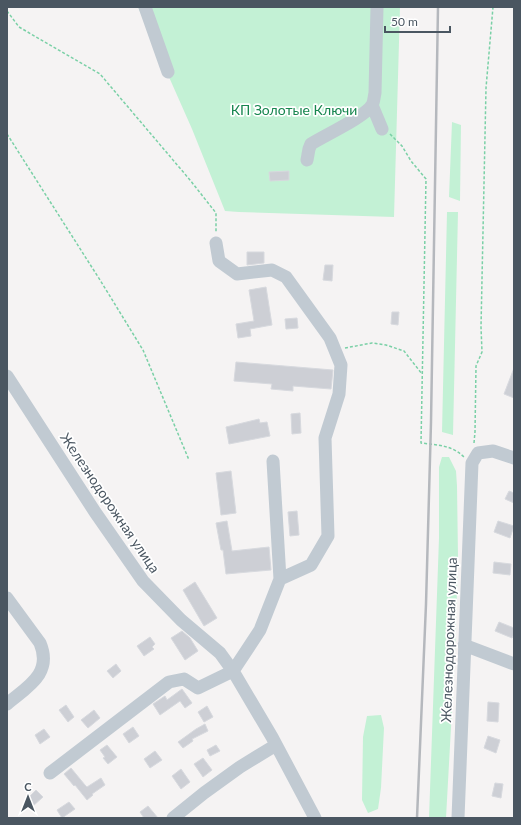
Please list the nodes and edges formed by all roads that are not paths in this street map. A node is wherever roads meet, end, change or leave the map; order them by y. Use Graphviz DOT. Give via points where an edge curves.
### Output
graph roads {
  1 [pos="145,7"];
  2 [pos="376,7"];
  3 [pos="168,72"];
  4 [pos="372,105"];
  5 [pos="380,126"];
  6 [pos="306,160"];
  7 [pos="216,243"];
  8 [pos="7,376"];
  9 [pos="514,458"];
  10 [pos="273,461"];
  11 [pos="280,579"];
  12 [pos="7,598"];
  13 [pos="464,645"];
  14 [pos="514,664"];
  15 [pos="233,671"];
  16 [pos="7,704"];
  17 [pos="276,745"];
  18 [pos="50,773"];
  19 [pos="173,818"];
  20 [pos="315,818"];
  21 [pos="458,818"];
  1 -- 3 [label="street"];
  2 -- 4 [label="street" via="375,93"];
  4 -- 5 [label="street"];
  4 -- 6 [label="street" via="354,120 311,144"];
  7 -- 11 [label="street" via="219,262 238,274 272,270 286,277 330,338 341,365 339,394 325,438 328,536 311,565"];
  8 -- 15 [label="street, Железнодорожная улица" via="143,581 181,620 220,653"];
  9 -- 13 [label="street, Железнодорожная улица" via="493,451 478,453 472,463"];
  10 -- 11 [label="street"];
  11 -- 15 [label="street" via="260,630"];
  12 -- 16 [label="street" via="40,643 44,660 37,679"];
  13 -- 14 [label="street"];
  13 -- 21 [label="street, Железнодорожная улица"];
  15 -- 17 [label="street, Железнодорожная улица"];
  15 -- 18 [label="street" via="198,688 184,679 169,682"];
  17 -- 19 [label="street" via="240,767"];
  17 -- 20 [label="street, Железнодорожная улица"];
}
